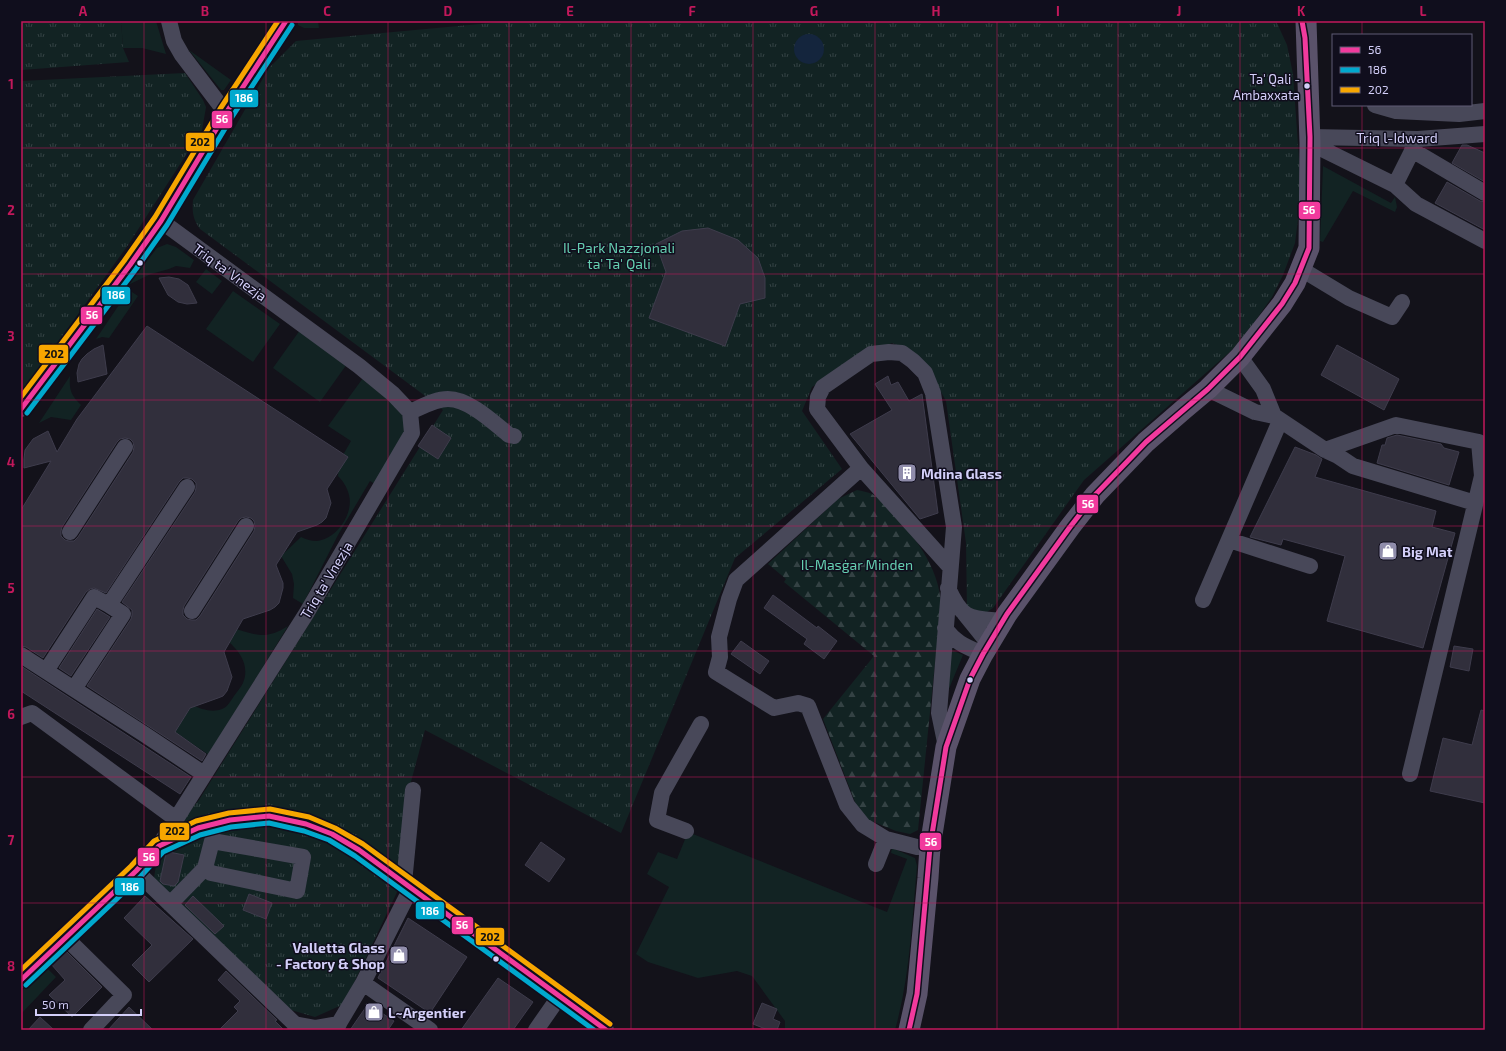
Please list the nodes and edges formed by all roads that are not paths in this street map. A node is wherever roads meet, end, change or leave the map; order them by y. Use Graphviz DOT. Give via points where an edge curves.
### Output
graph roads {
  1 [pos="170,21"];
  2 [pos="286,21"];
  3 [pos="1304,27"];
  4 [pos="1378,106"];
  5 [pos="1485,111"];
  6 [pos="226,113"];
  7 [pos="1485,134"];
  8 [pos="1310,140"];
  9 [pos="1415,145"];
  10 [pos="1395,185"];
  11 [pos="1485,193"];
  12 [pos="161,221"];
  13 [pos="1485,240"];
  14 [pos="1300,269"];
  15 [pos="1402,302"];
  16 [pos="1240,357"];
  17 [pos="1208,389"];
  18 [pos="21,409"];
  19 [pos="410,412"];
  20 [pos="1277,419"];
  21 [pos="514,436"];
  22 [pos="125,447"];
  23 [pos="1325,450"];
  24 [pos="861,468"];
  25 [pos="186,487"];
  26 [pos="1475,503"];
  27 [pos="246,526"];
  28 [pos="70,532"];
  29 [pos="1229,540"];
  30 [pos="1310,566"];
  31 [pos="950,567"];
  32 [pos="948,588"];
  33 [pos="1204,600"];
  34 [pos="109,605"];
  35 [pos="192,611"];
  36 [pos="964,613"];
  37 [pos="1003,621"];
  38 [pos="945,628"];
  39 [pos="986,649"];
  40 [pos="21,655"];
  41 [pos="46,671"];
  42 [pos="74,689"];
  43 [pos="21,717"];
  44 [pos="701,724"];
  45 [pos="946,747"];
  46 [pos="204,774"];
  47 [pos="1410,774"];
  48 [pos="413,790"];
  49 [pos="176,820"];
  50 [pos="686,832"];
  51 [pos="886,839"];
  52 [pos="159,846"];
  53 [pos="930,848"];
  54 [pos="876,864"];
  55 [pos="208,870"];
  56 [pos="136,871"];
  57 [pos="407,885"];
  58 [pos="173,907"];
  59 [pos="66,937"];
  60 [pos="21,980"];
  61 [pos="362,983"];
  62 [pos="559,997"];
  63 [pos="298,1027"];
  64 [pos="337,1027"];
  65 [pos="91,1030"];
  66 [pos="430,1030"];
  67 [pos="536,1030"];
  68 [pos="606,1030"];
  69 [pos="909,1030"];
  1 -- 6 [label="street" via="174,41 182,55"];
  2 -- 6 [label="street"];
  3 -- 8 [label="main road"];
  4 -- 5 [label="street" via="1396,112 1459,114"];
  6 -- 12 [label="street"];
  7 -- 9 [label="street, Triq l-Idward"];
  8 -- 9 [label="street, Triq l-Idward"];
  8 -- 10 [label="street"];
  8 -- 14 [label="main road" via="1309,248"];
  9 -- 10 [label="street"];
  9 -- 11 [label="street"];
  10 -- 13 [label="street" via="1416,204"];
  12 -- 18 [label="street"];
  12 -- 19 [label="street, Triq ta' Vnezja" via="359,366"];
  14 -- 15 [label="street" via="1349,298 1392,317"];
  14 -- 16 [label="main road" via="1282,304"];
  16 -- 17 [label="main road"];
  16 -- 20 [label="street" via="1263,389"];
  17 -- 20 [label="street" via="1255,412"];
  17 -- 37 [label="main road" via="1146,442 1095,495"];
  19 -- 21 [label="street" via="432,402 447,399 461,401"];
  19 -- 46 [label="street, Triq ta' Vnezja" via="412,433 306,614"];
  20 -- 23 [label="street"];
  20 -- 29 [label="street"];
  22 -- 28 [label="street"];
  23 -- 26 [label="street" via="1353,466"];
  23 -- 26 [label="street" via="1396,425 1479,442 1482,476"];
  24 -- 31 [label="street"];
  24 -- 31 [label="street" via="817,409 818,396 824,387 871,354 902,353 925,373 933,393 954,527"];
  24 -- 51 [label="street" via="736,580 719,637 720,657 716,672 774,708 798,703 808,706 847,805 863,826"];
  25 -- 34 [label="street"];
  26 -- 47 [label="street"];
  27 -- 35 [label="street"];
  29 -- 30 [label="street"];
  29 -- 33 [label="street"];
  31 -- 32 [label="street"];
  32 -- 36 [label="street" via="956,605"];
  32 -- 38 [label="street"];
  34 -- 41 [label="street" via="94,597"];
  34 -- 42 [label="street" via="123,614"];
  36 -- 37 [label="street" via="974,619"];
  36 -- 39 [label="street"];
  37 -- 39 [label="main road"];
  38 -- 39 [label="street" via="951,637 961,644"];
  38 -- 45 [label="street" via="939,713"];
  39 -- 45 [label="main road" via="970,679"];
  40 -- 41 [label="street"];
  41 -- 42 [label="street"];
  42 -- 46 [label="street"];
  43 -- 49 [label="street" via="32,713"];
  44 -- 50 [label="street" via="662,793 657,820"];
  45 -- 53 [label="main road"];
  46 -- 49 [label="street, Triq ta' Vnezja"];
  48 -- 57 [label="street"];
  49 -- 52 [label="street, Triq ta' Vnezja"];
  51 -- 53 [label="street"];
  51 -- 54 [label="street"];
  52 -- 56 [label="street, Triq ta' Vnezja"];
  52 -- 57 [label="street" via="198,828 230,820 269,816 306,824 332,834"];
  53 -- 69 [label="main road" via="918,994"];
  55 -- 55 [label="street" via="212,841 303,857 296,891"];
  55 -- 58 [label="street"];
  56 -- 58 [label="street"];
  56 -- 59 [label="street, Triq ta' Vnezja"];
  57 -- 61 [label="street"];
  57 -- 62 [label="street"];
  58 -- 63 [label="street"];
  59 -- 60 [label="street, Triq ta' Vnezja"];
  59 -- 65 [label="street" via="124,994"];
  61 -- 64 [label="street"];
  61 -- 66 [label="street"];
  62 -- 67 [label="street"];
  62 -- 68 [label="street"];
  63 -- 64 [label="street"];
}
